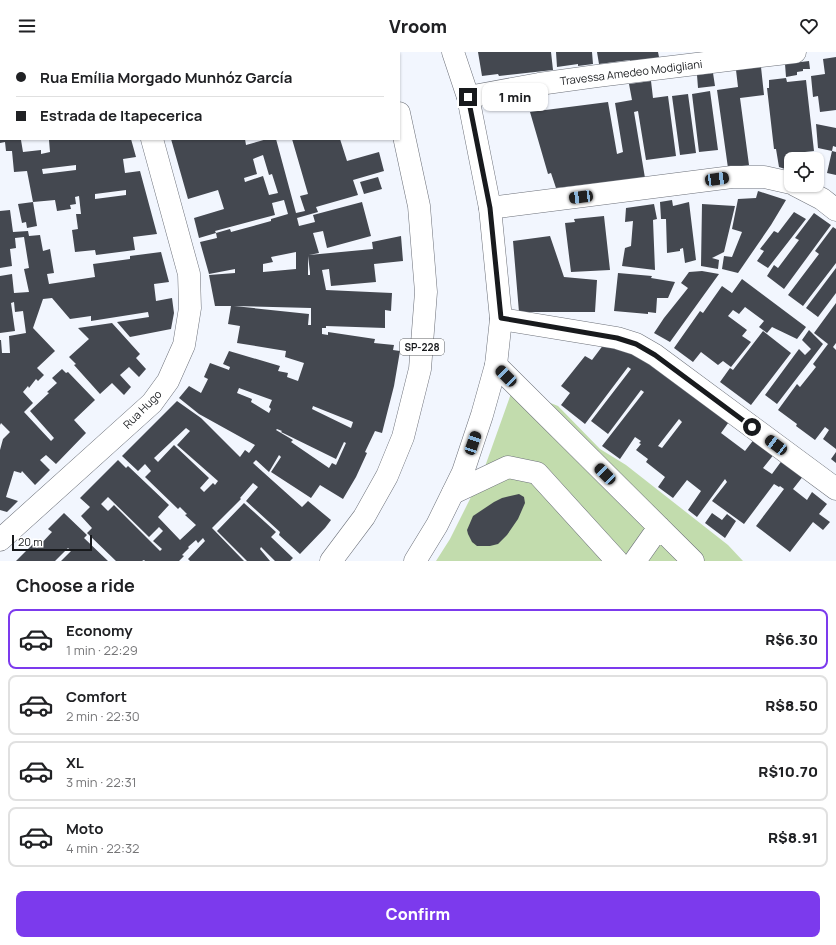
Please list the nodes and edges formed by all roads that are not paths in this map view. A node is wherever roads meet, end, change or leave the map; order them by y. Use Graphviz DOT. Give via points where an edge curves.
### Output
graph roads {
  1 [pos="453,52"];
  2 [pos="795,52"];
  3 [pos="468,97"];
  4 [pos="400,118"];
  5 [pos="152,140"];
  6 [pos="784,182"];
  7 [pos="808,192"];
  8 [pos="490,208"];
  9 [pos="836,210"];
  10 [pos="501,318"];
  11 [pos="496,365"];
  12 [pos="836,490"];
  13 [pos="453,492"];
  14 [pos="659,527"];
  15 [pos="0,540"];
  16 [pos="331,561"];
  17 [pos="415,561"];
  18 [pos="617,561"];
  19 [pos="635,561"];
  20 [pos="693,561"];
  1 -- 3 [label="street"];
  2 -- 3 [label="street, Travessa Amedeo Modigliani" via="539,84"];
  3 -- 8 [label="street"];
  4 -- 16 [label="street, SP-228" via="419,206 426,284 420,369 403,437 386,476 364,517"];
  5 -- 15 [label="street, Rua Hugo" via="189,274 190,308 184,345 168,382 152,403"];
  6 -- 8 [label="street" via="732,177"];
  7 -- 9 [label="street"];
  8 -- 10 [label="street"];
  10 -- 11 [label="street"];
  10 -- 12 [label="street" via="617,338 636,344 655,355"];
  11 -- 13 [label="street" via="463,472"];
  11 -- 14 [label="street"];
  13 -- 17 [label="street"];
  13 -- 18 [label="street" via="508,467 537,473"];
  14 -- 19 [label="street"];
  14 -- 20 [label="street"];
}
